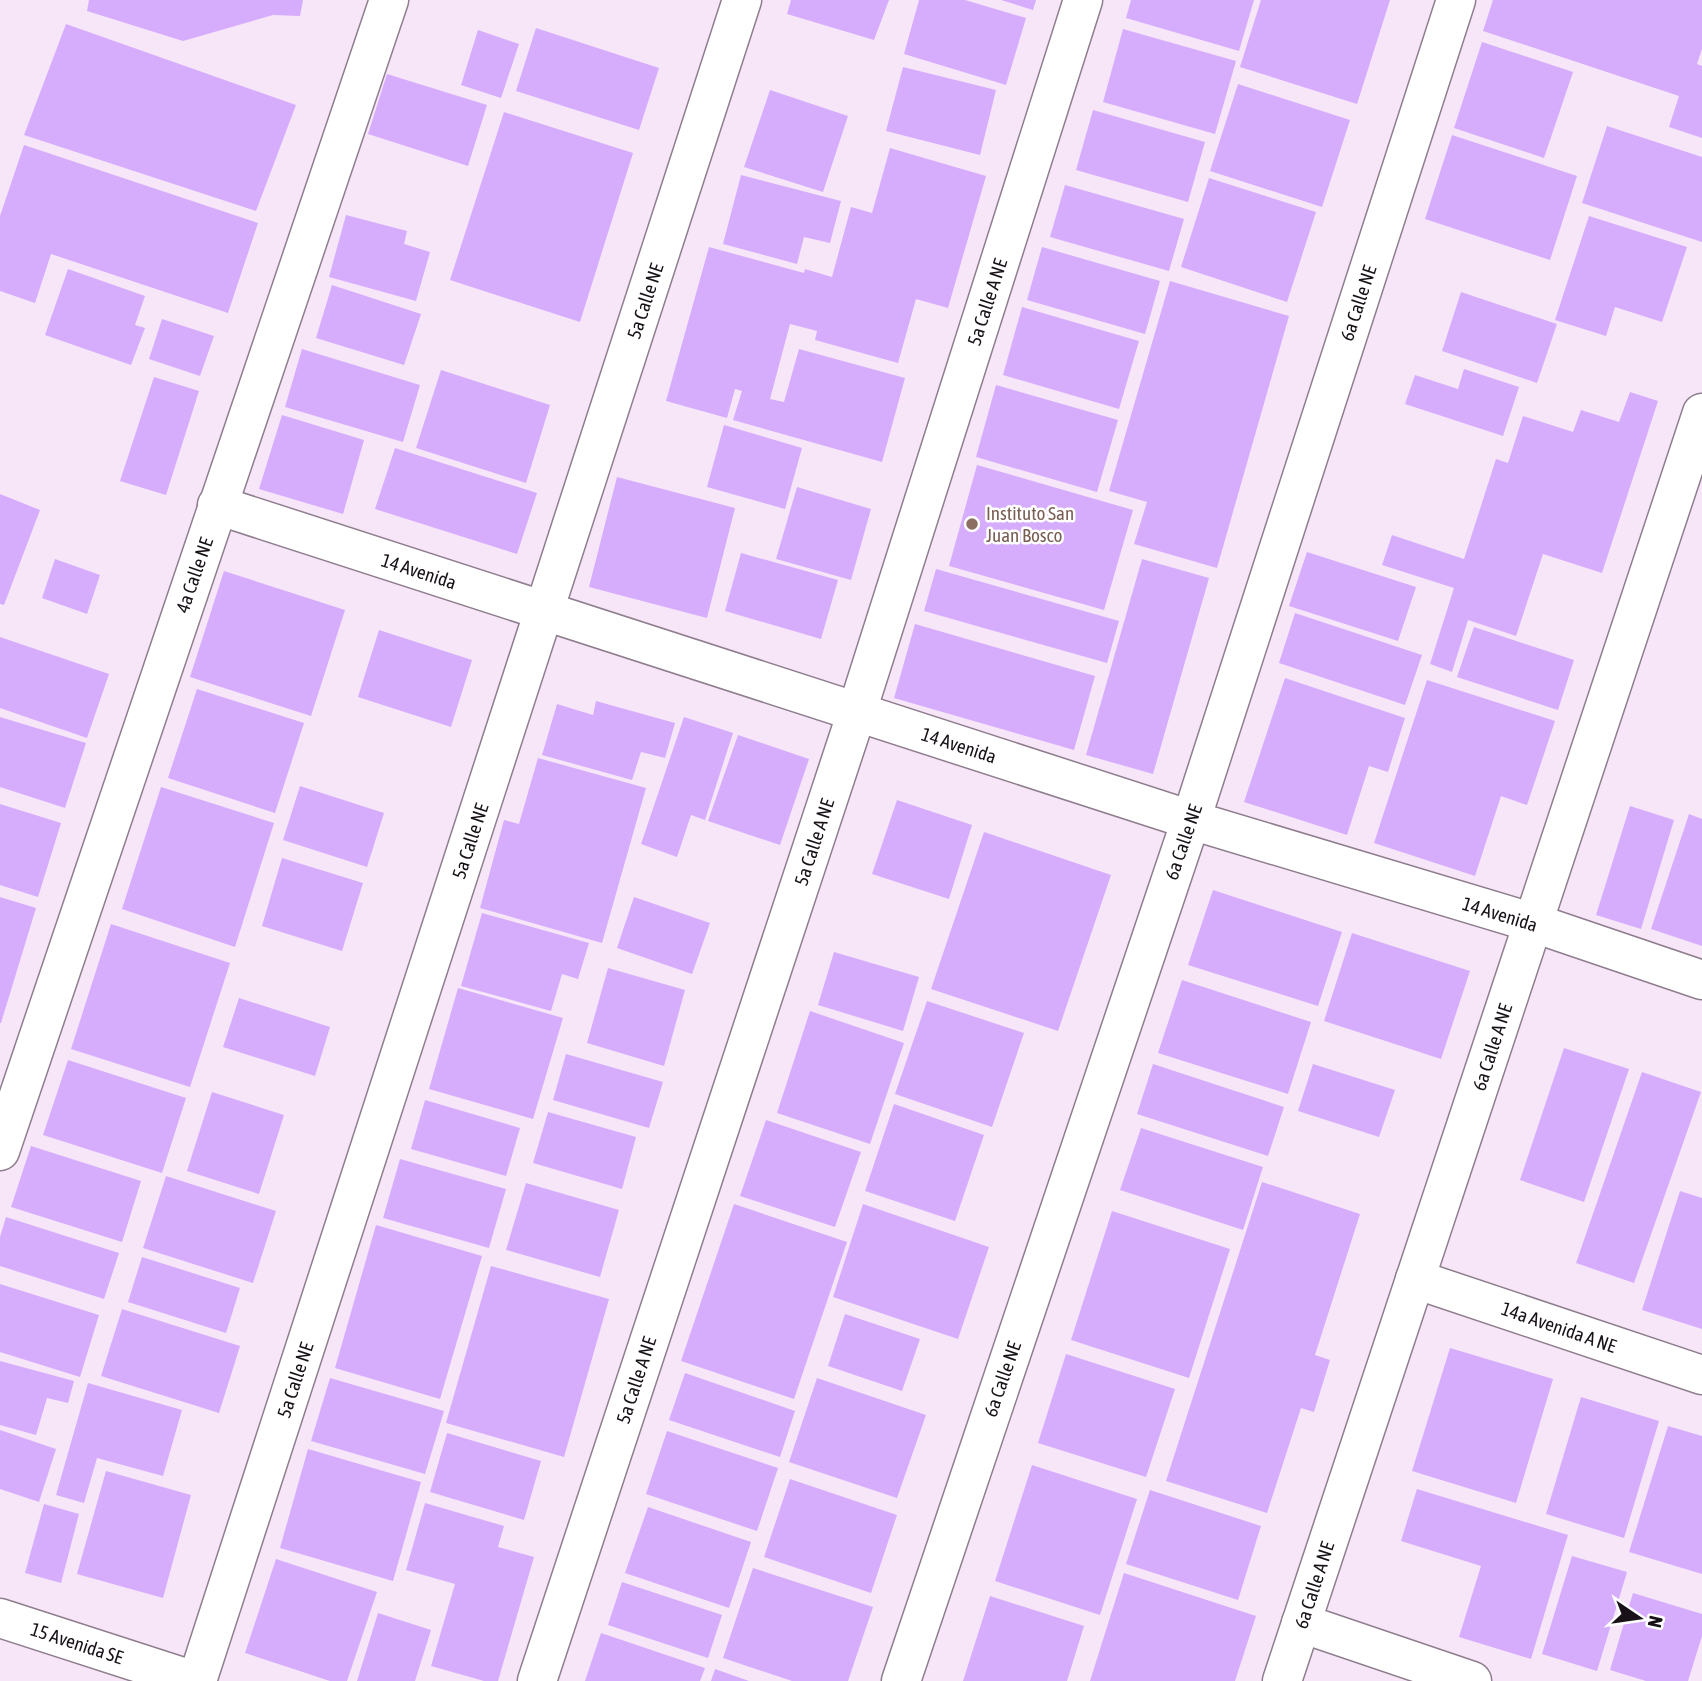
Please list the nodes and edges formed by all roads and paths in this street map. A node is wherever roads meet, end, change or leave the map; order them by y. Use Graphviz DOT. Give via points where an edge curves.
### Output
graph roads {
  1 [pos="389,0"];
  2 [pos="742,0"];
  3 [pos="1083,0"];
  4 [pos="1456,0"];
  5 [pos="1702,413"];
  6 [pos="218,505"];
  7 [pos="545,611"];
  8 [pos="856,712"];
  9 [pos="1191,820"];
  10 [pos="1534,923"];
  11 [pos="1702,980"];
  12 [pos="0,1151"];
  13 [pos="1415,1279"];
  14 [pos="1702,1375"];
  15 [pos="0,1618"];
  16 [pos="1301,1623"];
  17 [pos="196,1681"];
  18 [pos="537,1681"];
  19 [pos="901,1681"];
  20 [pos="1282,1681"];
  21 [pos="1472,1681"];
  1 -- 6 [label="street, 4a Calle NE"];
  2 -- 7 [label="street, 5a Calle NE"];
  3 -- 8 [label="street, 5a Calle A NE"];
  4 -- 9 [label="street, 6a Calle NE"];
  5 -- 10 [label="street, 6a Calle A NE"];
  6 -- 7 [label="street, 14 Avenida"];
  6 -- 12 [label="street, 4a Calle NE"];
  7 -- 8 [label="street, 14 Avenida"];
  7 -- 17 [label="street, 5a Calle NE"];
  8 -- 9 [label="street, 14 Avenida"];
  8 -- 18 [label="street, 5a Calle A NE"];
  9 -- 10 [label="street, 14 Avenida"];
  9 -- 19 [label="street, 6a Calle NE"];
  10 -- 11 [label="street, 14 Avenida"];
  10 -- 13 [label="street, 6a Calle A NE"];
  13 -- 14 [label="street, 14a Avenida A NE"];
  13 -- 16 [label="street, 6a Calle A NE"];
  15 -- 17 [label="street, 15 Avenida SE"];
  16 -- 20 [label="street, 6a Calle A NE"];
  16 -- 21 [label="street"];
}
